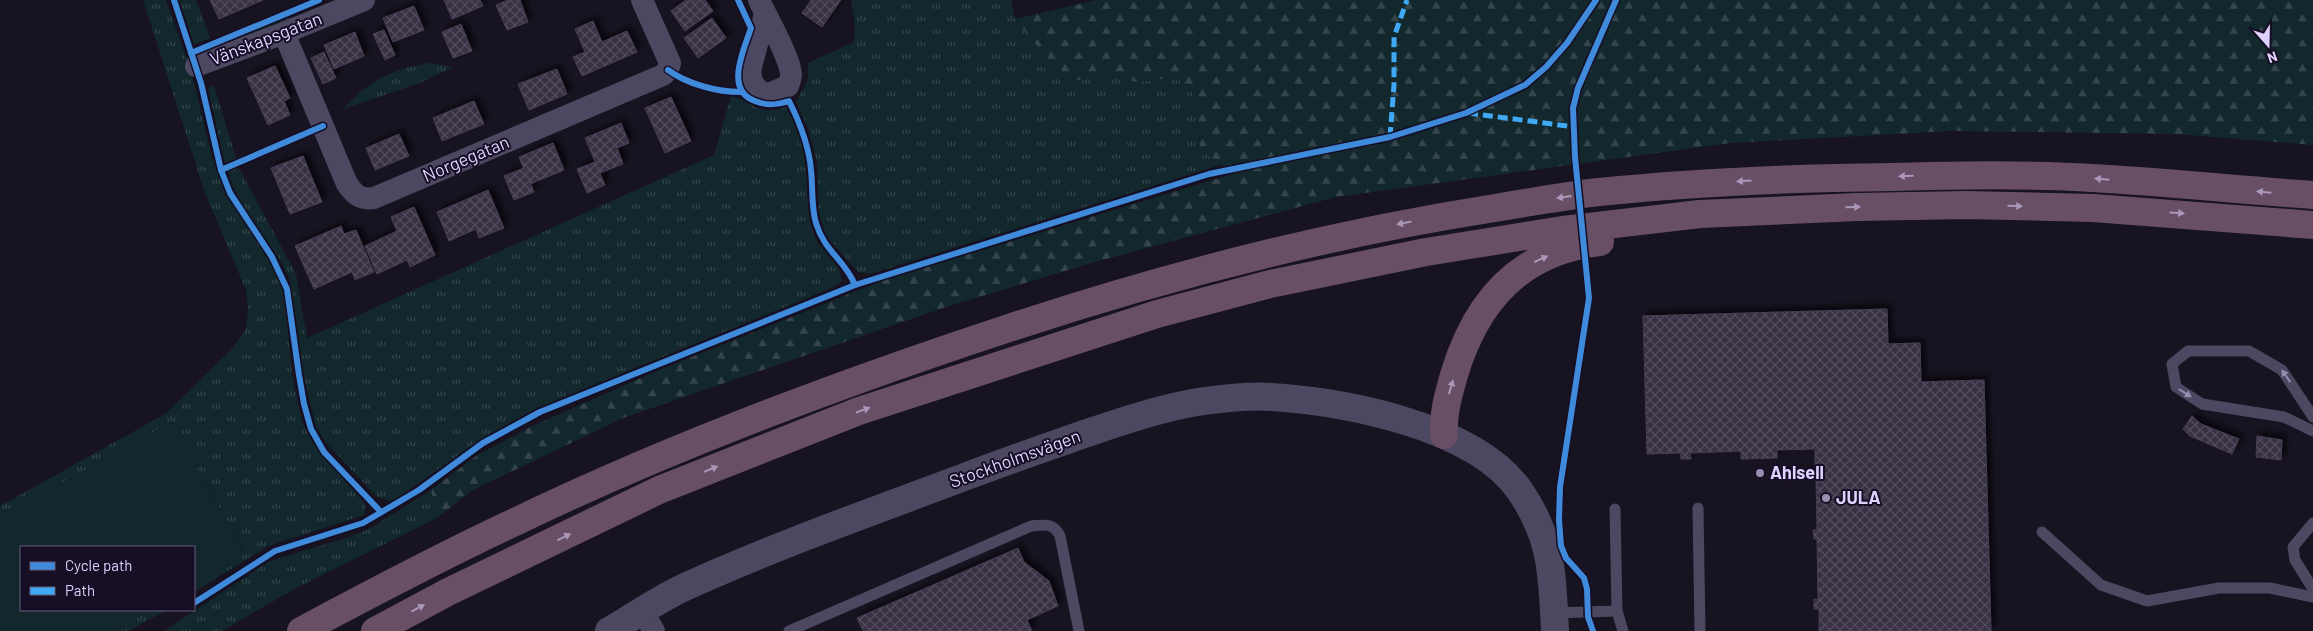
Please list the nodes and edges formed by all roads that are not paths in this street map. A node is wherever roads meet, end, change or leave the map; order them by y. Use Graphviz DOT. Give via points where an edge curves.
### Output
graph roads {
  1 [pos="364,0"];
  2 [pos="642,0"];
  3 [pos="284,33"];
  4 [pos="196,66"];
  5 [pos="2313,196"];
  6 [pos="1804,210"];
  7 [pos="2313,224"];
  8 [pos="2313,417"];
  9 [pos="2313,431"];
  10 [pos="1444,435"];
  11 [pos="1698,508"];
  12 [pos="1615,509"];
  13 [pos="2313,524"];
  14 [pos="2042,532"];
  15 [pos="2313,589"];
  16 [pos="2313,597"];
  17 [pos="1617,611"];
  18 [pos="649,621"];
  19 [pos="1554,622"];
  20 [pos="301,631"];
  21 [pos="375,631"];
  22 [pos="609,631"];
  23 [pos="788,631"];
  24 [pos="1079,631"];
  25 [pos="1623,631"];
  26 [pos="1700,631"];
  1 -- 3 [label="street, Vänskapsgatan"];
  2 -- 3 [label="street, Norgegatan" via="670,63 663,75 374,198 363,199 354,194 347,184"];
  3 -- 4 [label="street, Vänskapsgatan"];
  5 -- 20 [label="highway, one-way" via="2092,178 1791,178 1567,197 1431,218 1276,250 1094,300 808,397 519,520"];
  6 -- 7 [label="highway, one-way" via="1966,205 2093,208"];
  10 -- 6 [label="highway, one-way" via="1443,413 1472,327 1498,291 1531,263 1562,250 1594,242 1781,224"];
  21 -- 6 [label="highway, one-way" via="659,490 858,411 1157,314 1270,284 1426,252 1572,229 1700,214"];
  8 -- 9 [label="lane, one-way" via="2282,370 2249,351 2188,351 2172,364 2176,388 2202,404 2284,417"];
  10 -- 18 [label="street, Stockholmsvägen" via="1397,417 1270,396 1202,402 1161,410 1012,459 684,587"];
  10 -- 19 [label="street, Stockholmsvägen" via="1497,466 1519,490 1540,528 1549,556 1554,581"];
  11 -- 26 [label="lane"];
  12 -- 17 [label="lane"];
  13 -- 15 [label="lane" via="2293,547 2295,560"];
  14 -- 16 [label="lane" via="2101,585 2147,601 2219,588 2270,588"];
  17 -- 19 [label="lane"];
  17 -- 25 [label="lane"];
  18 -- 22 [label="street, Stockholmsvägen"];
  23 -- 24 [label="lane" via="1031,526 1049,524 1060,536"];
}
